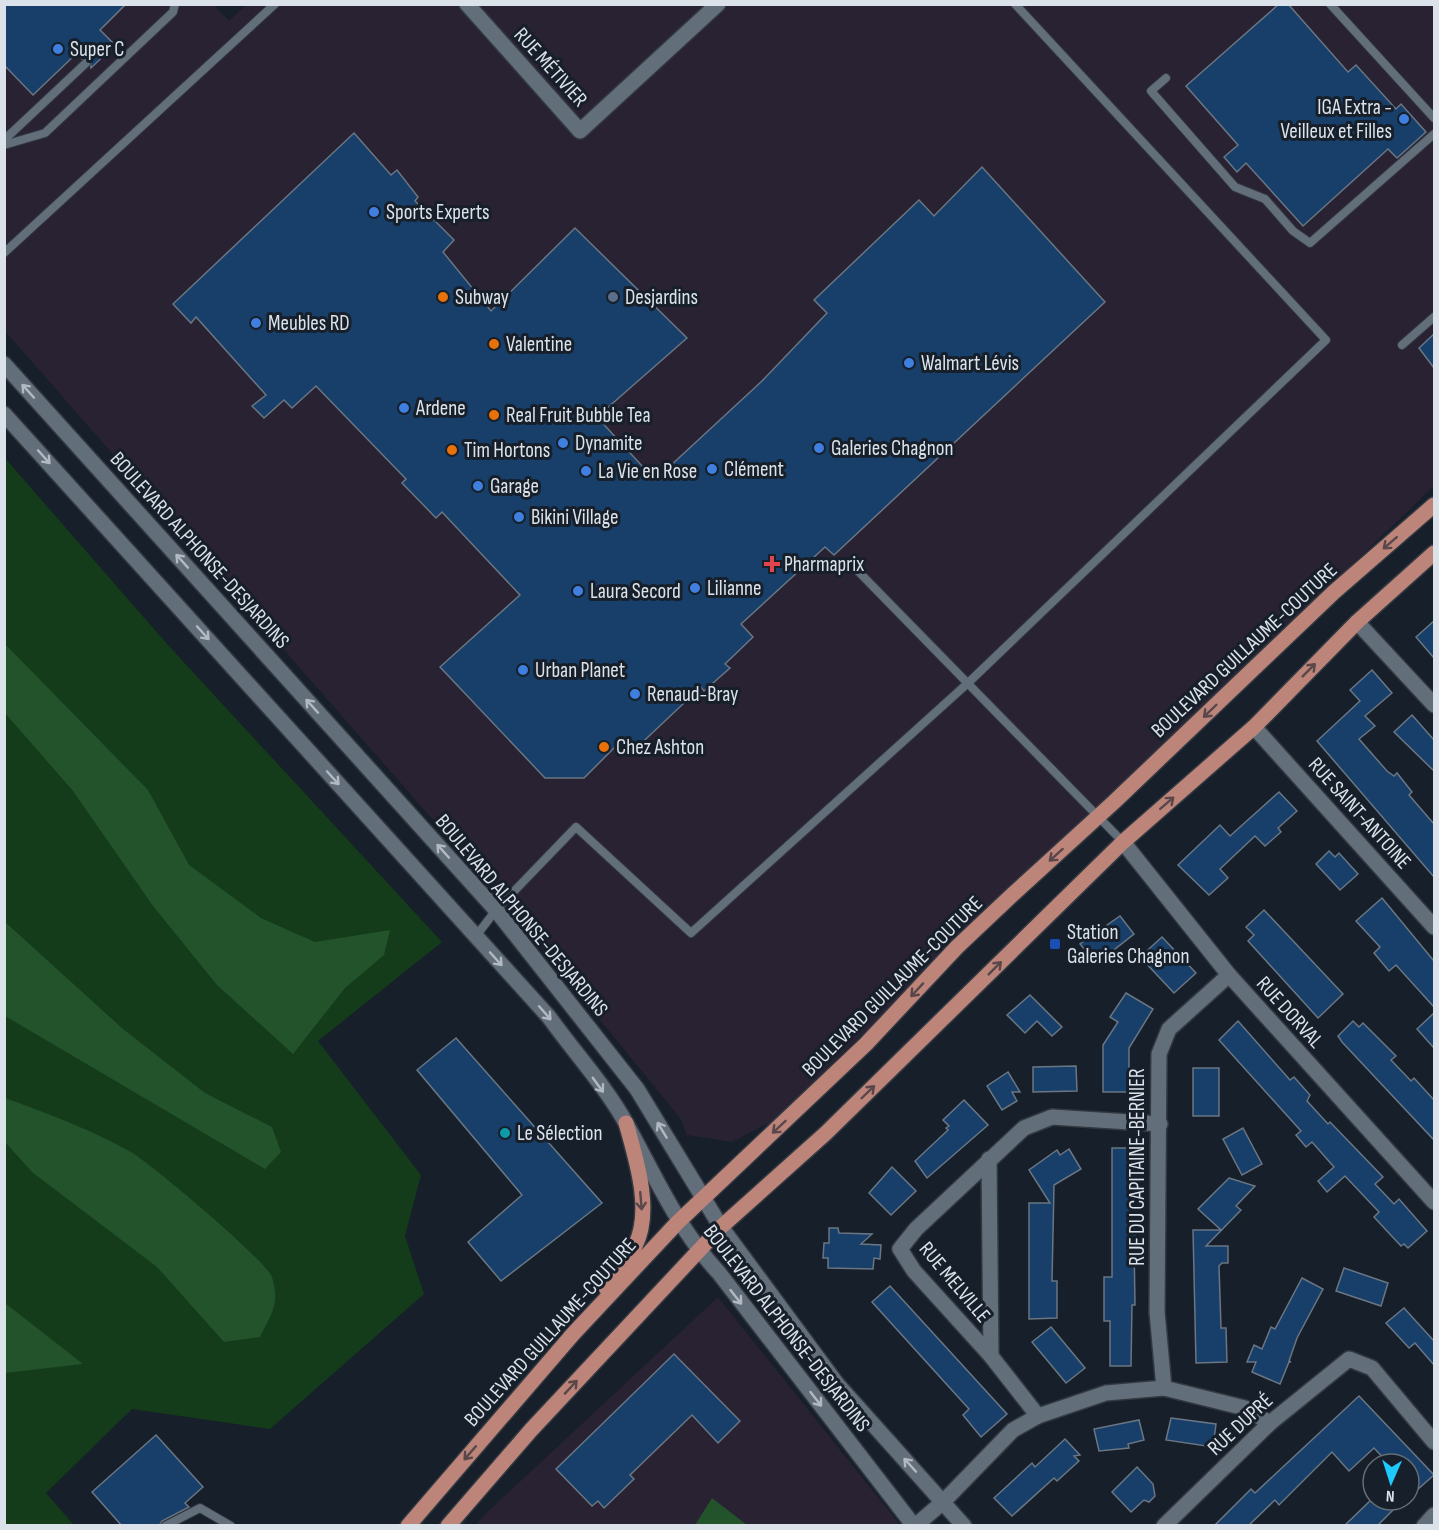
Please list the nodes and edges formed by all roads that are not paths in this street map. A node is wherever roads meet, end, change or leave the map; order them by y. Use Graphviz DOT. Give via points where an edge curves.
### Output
graph roads {
  1 [pos="175,4"];
  2 [pos="275,4"];
  3 [pos="467,4"];
  4 [pos="718,4"];
  5 [pos="1015,4"];
  6 [pos="1330,4"];
  7 [pos="86,63"];
  8 [pos="1166,78"];
  9 [pos="1434,118"];
  10 [pos="1434,134"];
  11 [pos="4,140"];
  12 [pos="4,145"];
  13 [pos="4,253"];
  14 [pos="1434,317"];
  15 [pos="1402,345"];
  16 [pos="4,364"];
  17 [pos="4,414"];
  18 [pos="1434,505"];
  19 [pos="1434,553"];
  20 [pos="853,566"];
  21 [pos="1357,622"];
  22 [pos="968,682"];
  23 [pos="1434,705"];
  24 [pos="1254,727"];
  25 [pos="1099,816"];
  26 [pos="1123,842"];
  27 [pos="496,910"];
  28 [pos="1434,927"];
  29 [pos="476,936"];
  30 [pos="1229,975"];
  31 [pos="626,1123"];
  32 [pos="1160,1124"];
  33 [pos="988,1159"];
  34 [pos="703,1198"];
  35 [pos="1434,1202"];
  36 [pos="678,1222"];
  37 [pos="721,1227"];
  38 [pos="699,1252"];
  39 [pos="573,1334"];
  40 [pos="991,1356"];
  41 [pos="1164,1388"];
  42 [pos="1038,1416"];
  43 [pos="1270,1423"];
  44 [pos="1434,1442"];
  45 [pos="944,1502"];
  46 [pos="1434,1515"];
  47 [pos="165,1526"];
  48 [pos="231,1526"];
  49 [pos="408,1526"];
  50 [pos="448,1526"];
  51 [pos="914,1526"];
  52 [pos="964,1526"];
  53 [pos="1164,1526"];
  54 [pos="1424,1526"];
  1 -- 12 [label="lane" via="173,12 45,134"];
  2 -- 13 [label="lane"];
  3 -- 4 [label="street, RUE MÉTIVIER" via="580,131"];
  5 -- 22 [label="lane" via="1326,340"];
  6 -- 9 [label="lane"];
  7 -- 11 [label="lane"];
  8 -- 10 [label="lane" via="1152,91 1189,135 1235,187 1264,199 1293,231 1310,243"];
  14 -- 15 [label="lane"];
  27 -- 16 [label="street, BOULEVARD ALPHONSE-DESJARDINS, one-way"];
  17 -- 29 [label="street, BOULEVARD ALPHONSE-DESJARDINS, one-way"];
  18 -- 25 [label="main road, BOULEVARD GUILLAUME-COUTURE, one-way" via="1334,592"];
  19 -- 21 [label="main road"];
  20 -- 22 [label="lane"];
  21 -- 23 [label="street"];
  24 -- 21 [label="main road, one-way"];
  22 -- 25 [label="lane"];
  22 -- 27 [label="lane" via="691,933 576,827"];
  26 -- 24 [label="main road, one-way"];
  24 -- 28 [label="street, RUE SAINT-ANTOINE"];
  25 -- 26 [label="lane"];
  25 -- 34 [label="main road, BOULEVARD GUILLAUME-COUTURE, one-way" via="957,947 866,1044"];
  26 -- 30 [label="street, RUE DORVAL"];
  37 -- 26 [label="main road, one-way" via="826,1133"];
  27 -- 29 [label="lane"];
  34 -- 27 [label="street, BOULEVARD ALPHONSE-DESJARDINS, one-way" via="638,1089"];
  29 -- 31 [label="street, BOULEVARD ALPHONSE-DESJARDINS, one-way" via="549,1017"];
  30 -- 32 [label="street, RUE DU CAPITAINE-BERNIER" via="1169,1029 1159,1054"];
  30 -- 35 [label="street, RUE DORVAL"];
  31 -- 36 [label="street, BOULEVARD ALPHONSE-DESJARDINS"];
  31 -- 39 [label="main road, one-way" via="640,1187 640,1231 635,1247"];
  32 -- 33 [label="street, RUE MELVILLE" via="1052,1116 1024,1128"];
  32 -- 41 [label="street, RUE DU CAPITAINE-BERNIER" via="1157,1312"];
  33 -- 40 [label="street, RUE MELVILLE"];
  33 -- 40 [label="street, RUE MELVILLE" via="900,1248 914,1271"];
  34 -- 36 [label="main road, BOULEVARD GUILLAUME-COUTURE"];
  34 -- 37 [label="street, BOULEVARD ALPHONSE-DESJARDINS"];
  36 -- 38 [label="street, BOULEVARD ALPHONSE-DESJARDINS"];
  36 -- 39 [label="main road, BOULEVARD GUILLAUME-COUTURE"];
  37 -- 38 [label="main road"];
  45 -- 37 [label="street, BOULEVARD ALPHONSE-DESJARDINS, one-way" via="837,1384"];
  50 -- 38 [label="main road, one-way" via="531,1430"];
  38 -- 51 [label="street, BOULEVARD ALPHONSE-DESJARDINS, one-way"];
  39 -- 49 [label="main road, BOULEVARD GUILLAUME-COUTURE, one-way"];
  40 -- 42 [label="street, RUE MELVILLE"];
  41 -- 42 [label="street" via="1106,1393"];
  41 -- 43 [label="street" via="1245,1408"];
  42 -- 45 [label="street" via="1012,1430"];
  43 -- 44 [label="street, RUE DUPRÉ" via="1349,1359 1372,1368"];
  43 -- 53 [label="street, RUE DUPRÉ"];
  45 -- 51 [label="street"];
  45 -- 52 [label="street, BOULEVARD ALPHONSE-DESJARDINS"];
  46 -- 54 [label="street"];
  47 -- 48 [label="lane" via="200,1508"];
}
